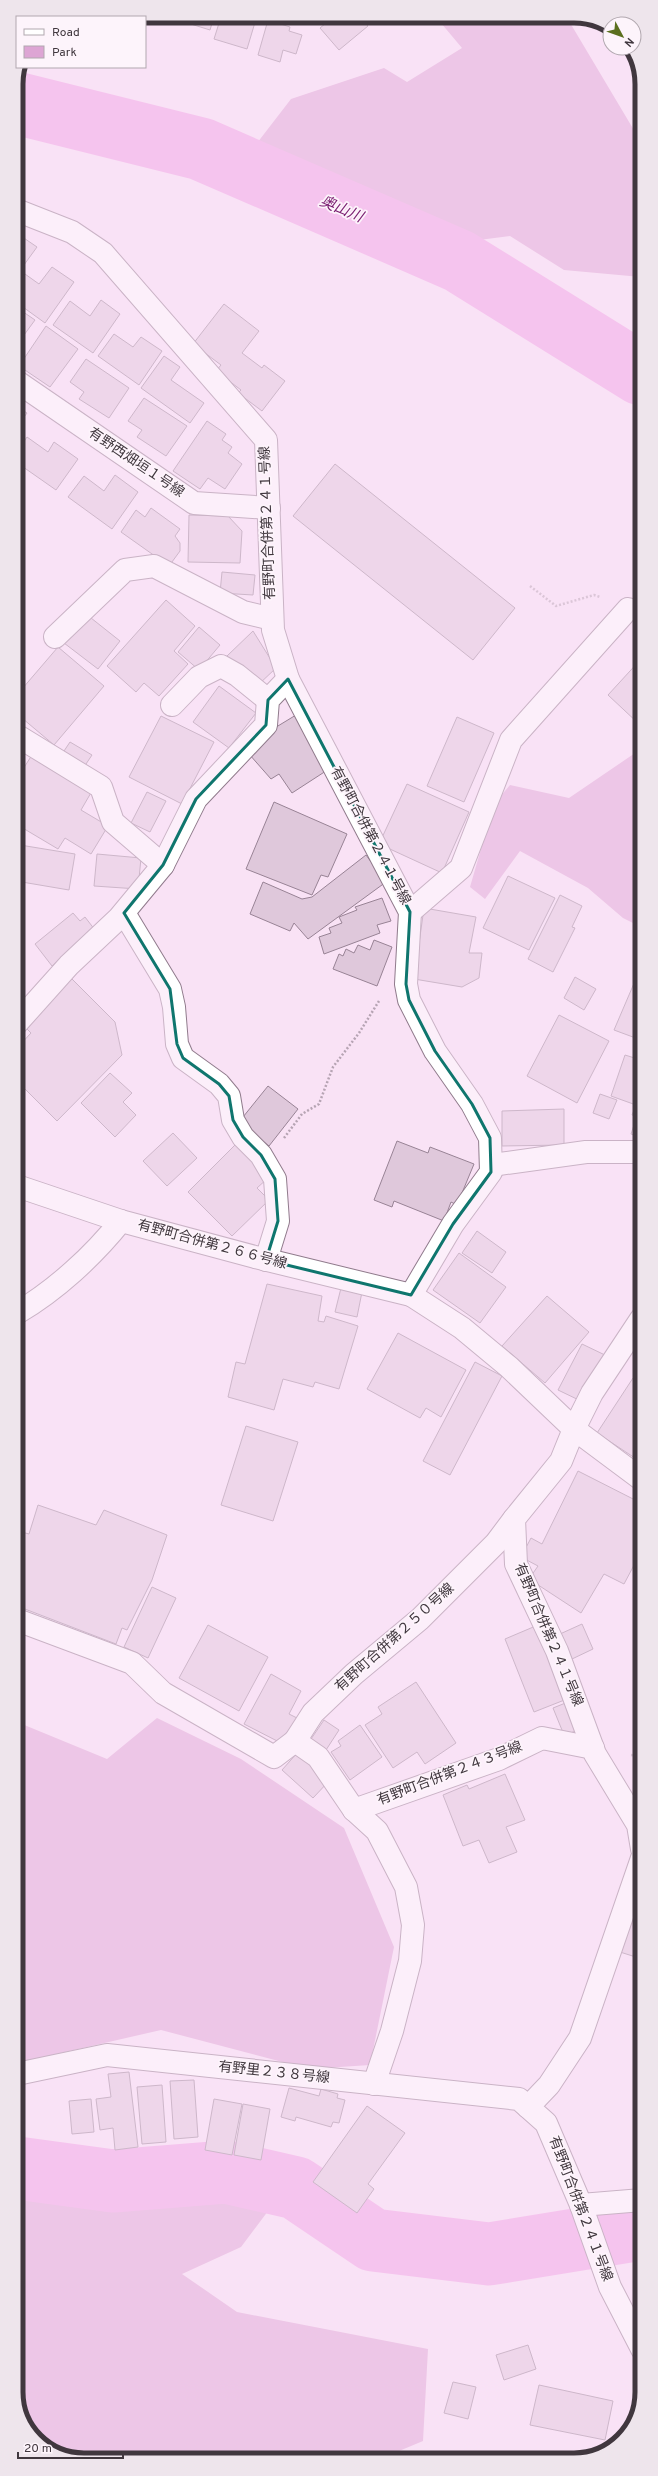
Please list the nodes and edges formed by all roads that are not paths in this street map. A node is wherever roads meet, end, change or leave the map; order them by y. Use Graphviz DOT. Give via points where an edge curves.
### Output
graph roads {
  1 [pos="23,213"];
  2 [pos="23,386"];
  3 [pos="268,508"];
  4 [pos="628,609"];
  5 [pos="272,619"];
  6 [pos="55,637"];
  7 [pos="288,679"];
  8 [pos="268,700"];
  9 [pos="172,706"];
  10 [pos="23,739"];
  11 [pos="163,865"];
  12 [pos="410,912"];
  13 [pos="124,913"];
  14 [pos="23,1016"];
  15 [pos="632,1152"];
  16 [pos="492,1165"];
  17 [pos="23,1188"];
  18 [pos="121,1221"];
  19 [pos="266,1260"];
  20 [pos="411,1295"];
  21 [pos="23,1309"];
  22 [pos="635,1328"];
  23 [pos="574,1429"];
  24 [pos="635,1474"];
  25 [pos="514,1519"];
  26 [pos="23,1622"];
  27 [pos="295,1741"];
  28 [pos="593,1748"];
  29 [pos="354,1810"];
  30 [pos="635,1820"];
  31 [pos="635,1878"];
  32 [pos="23,2073"];
  33 [pos="374,2084"];
  34 [pos="528,2107"];
  35 [pos="635,2202"];
  36 [pos="585,2215"];
  37 [pos="635,2335"];
  1 -- 3 [label="street, 有野町合併第２４１号線" via="72,232 103,253 266,440"];
  2 -- 3 [label="street, 有野西畑垣１号線" via="194,503"];
  3 -- 5 [label="street, 有野町合併第２４１号線"];
  4 -- 12 [label="street" via="511,740 461,868"];
  5 -- 6 [label="street" via="243,612 154,566 125,570"];
  5 -- 7 [label="street, 有野町合併第２４１号線"];
  7 -- 8 [label="street"];
  7 -- 12 [label="street, 有野町合併第２４１号線"];
  8 -- 9 [label="street" via="237,675 220,666 199,677"];
  8 -- 11 [label="street" via="266,725 196,800"];
  10 -- 11 [label="street" via="101,787 113,822"];
  11 -- 13 [label="street"];
  12 -- 16 [label="street, 有野町合併第２４１号線" via="406,984 409,1000 435,1051 472,1104 490,1138"];
  13 -- 14 [label="street" via="69,965"];
  13 -- 19 [label="street" via="170,989 177,1044 183,1058 219,1084 229,1096 233,1120 243,1137 261,1154 275,1178 278,1221"];
  15 -- 16 [label="street" via="586,1152"];
  16 -- 20 [label="street" via="491,1172 453,1224"];
  17 -- 18 [label="street, 有野町合併第２６６号線"];
  18 -- 19 [label="street, 有野町合併第２６６号線"];
  18 -- 21 [label="street" via="99,1249"];
  19 -- 20 [label="street, 有野町合併第２６６号線"];
  20 -- 23 [label="street" via="474,1338 509,1367"];
  22 -- 23 [label="street" via="592,1393"];
  23 -- 24 [label="street"];
  23 -- 25 [label="street" via="561,1461"];
  25 -- 27 [label="street, 有野町合併第２５０号線" via="496,1543 420,1619 354,1674 313,1713"];
  25 -- 28 [label="street, 有野町合併第２４１号線" via="516,1564 557,1651"];
  26 -- 27 [label="street, 有野町合併第２５０号線" via="132,1663 163,1693 274,1757"];
  27 -- 29 [label="street" via="318,1757"];
  28 -- 29 [label="street, 有野町合併第２４３号線" via="542,1738 499,1759"];
  28 -- 30 [label="street, 有野町合併第２４１号線"];
  29 -- 33 [label="street" via="378,1831 406,1887 413,1925 410,1961 392,2031"];
  31 -- 34 [label="street" via="580,2038 549,2085"];
  32 -- 33 [label="street, 有野里２３８号線" via="107,2055"];
  33 -- 34 [label="street, 有野里２３８号線" via="519,2099"];
  34 -- 36 [label="street, 有野町合併第２４１号線" via="546,2123"];
  35 -- 36 [label="street"];
  36 -- 37 [label="street, 有野町合併第２４１号線" via="610,2287"];
}
